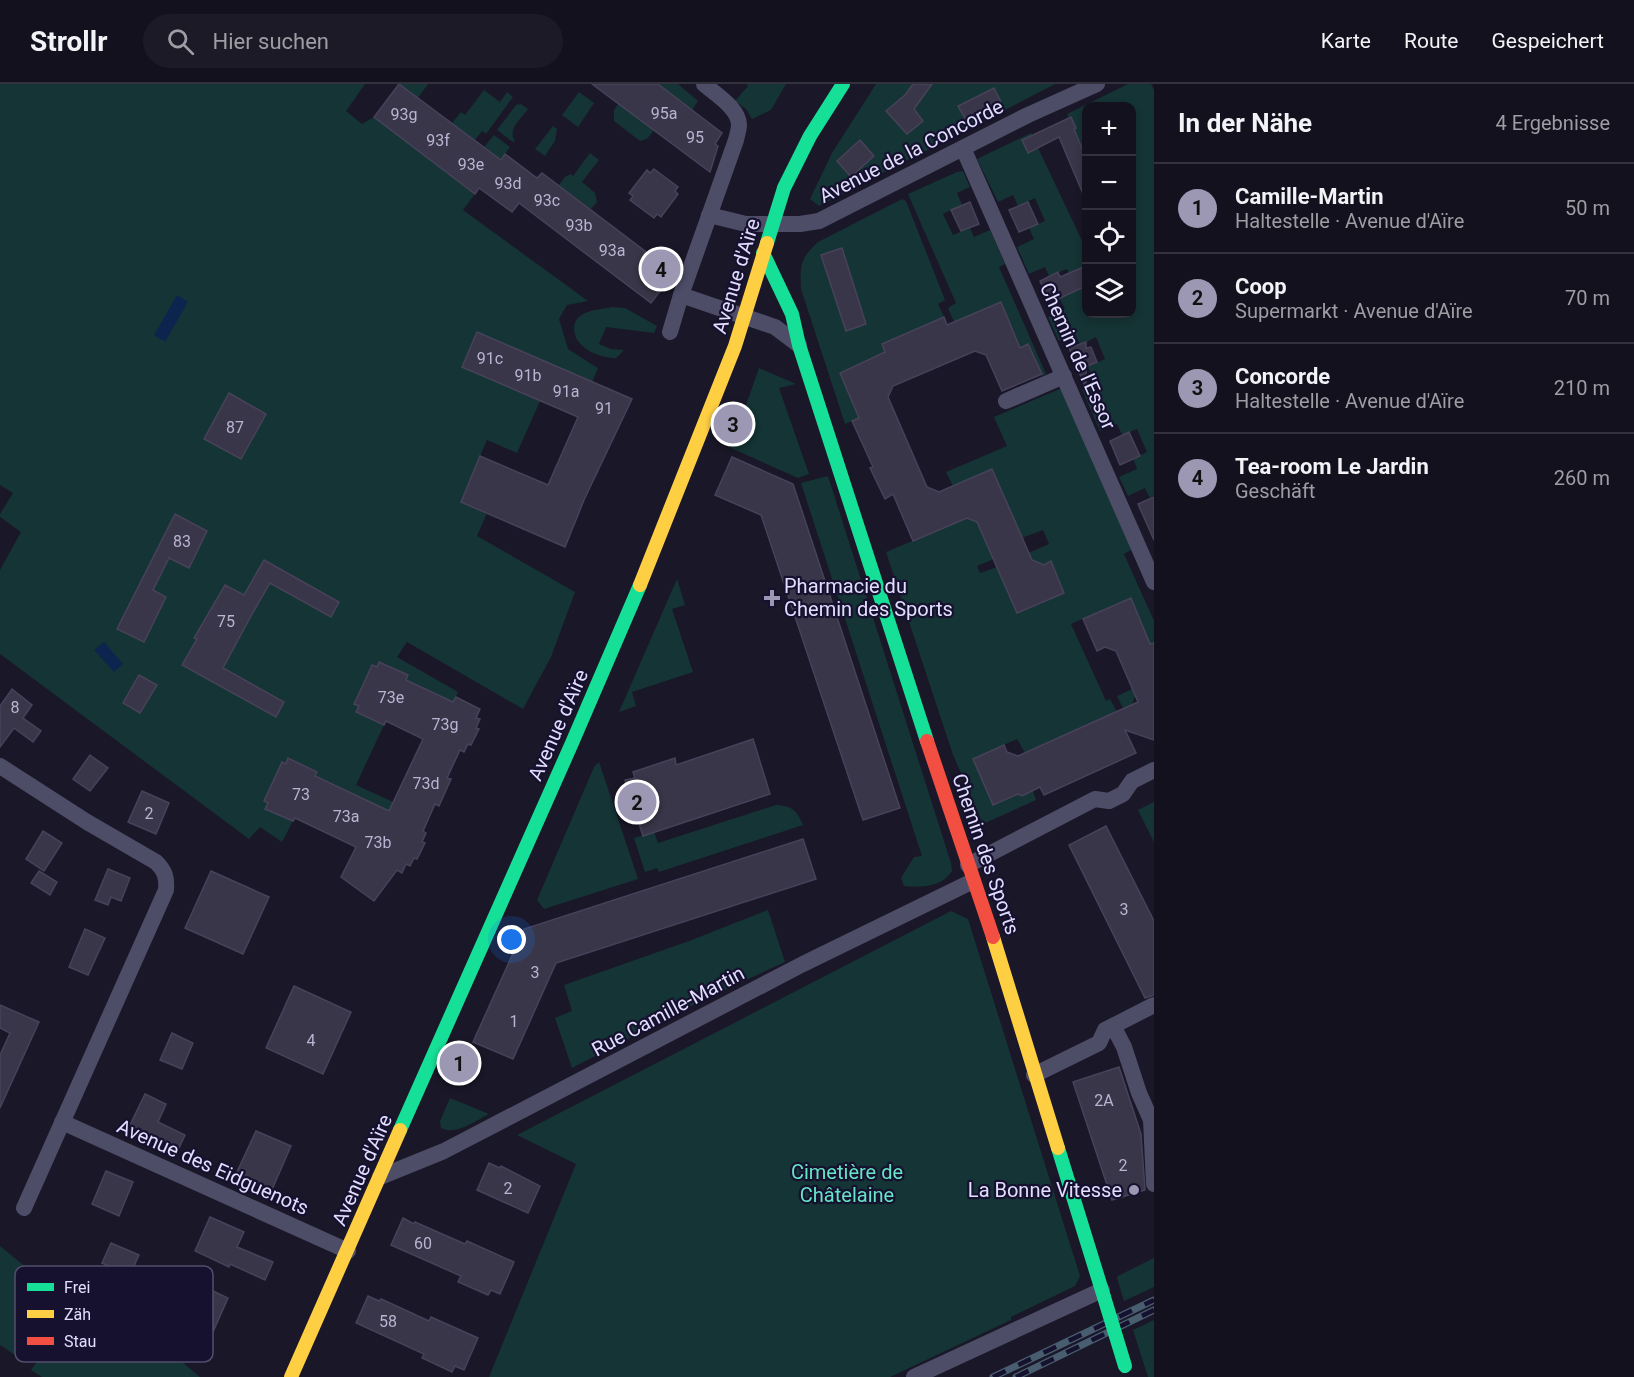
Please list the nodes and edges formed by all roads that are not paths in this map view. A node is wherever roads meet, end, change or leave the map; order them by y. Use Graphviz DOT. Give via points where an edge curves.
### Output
graph roads {
  1 [pos="704,84"];
  2 [pos="843,84"];
  3 [pos="1078,84"];
  4 [pos="1097,84"];
  5 [pos="1060,100"];
  6 [pos="963,148"];
  7 [pos="709,215"];
  8 [pos="773,223"];
  9 [pos="763,253"];
  10 [pos="681,296"];
  11 [pos="744,316"];
  12 [pos="670,332"];
  13 [pos="799,345"];
  14 [pos="1064,376"];
  15 [pos="1006,401"];
  16 [pos="1154,582"];
  17 [pos="0,766"];
  18 [pos="1154,770"];
  19 [pos="971,873"];
  20 [pos="1154,1005"];
  21 [pos="1113,1026"];
  22 [pos="1034,1075"];
  23 [pos="1153,1120"];
  24 [pos="62,1122"];
  25 [pos="380,1176"];
  26 [pos="1154,1184"];
  27 [pos="24,1208"];
  28 [pos="348,1251"];
  29 [pos="1103,1294"];
  30 [pos="1125,1373"];
  31 [pos="291,1377"];
  32 [pos="914,1377"];
  1 -- 7 [label="street" via="729,106 740,124"];
  2 -- 8 [label="main road, Avenue d'Aïre" via="802,149"];
  3 -- 5 [label="street"];
  4 -- 5 [label="street, Avenue de la Concorde"];
  5 -- 6 [label="street, Avenue de la Concorde"];
  6 -- 8 [label="street, Avenue de la Concorde" via="819,221"];
  6 -- 14 [label="street, Chemin de l'Essor"];
  7 -- 8 [label="street, Avenue de la Concorde" via="746,224"];
  7 -- 10 [label="street"];
  8 -- 9 [label="main road, Avenue d'Aïre"];
  9 -- 11 [label="main road, Avenue d'Aïre"];
  9 -- 13 [label="main road, Chemin des Sports" via="792,314"];
  10 -- 11 [label="street"];
  10 -- 12 [label="street"];
  11 -- 13 [label="street" via="775,327"];
  11 -- 25 [label="main road, Avenue d'Aïre" via="652,557"];
  13 -- 19 [label="main road, Chemin des Sports"];
  14 -- 15 [label="street"];
  14 -- 16 [label="street, Chemin de l'Essor"];
  17 -- 24 [label="street" via="156,862 167,878 166,890"];
  18 -- 19 [label="street, Rue Camille-Martin" via="1132,781 1123,794 1109,801 1095,799"];
  19 -- 22 [label="main road, Chemin des Sports"];
  19 -- 25 [label="street, Rue Camille-Martin" via="444,1151"];
  20 -- 21 [label="street"];
  21 -- 22 [label="street" via="1105,1030 1099,1043"];
  21 -- 23 [label="street"];
  22 -- 29 [label="main road, Chemin des Sports"];
  23 -- 26 [label="street"];
  24 -- 27 [label="street"];
  24 -- 28 [label="street, Avenue des Eidguenots"];
  25 -- 28 [label="main road, Avenue d'Aïre"];
  28 -- 31 [label="main road, Avenue d'Aïre"];
  29 -- 30 [label="main road, Chemin des Sports, bridge"];
  29 -- 32 [label="street"];
}
